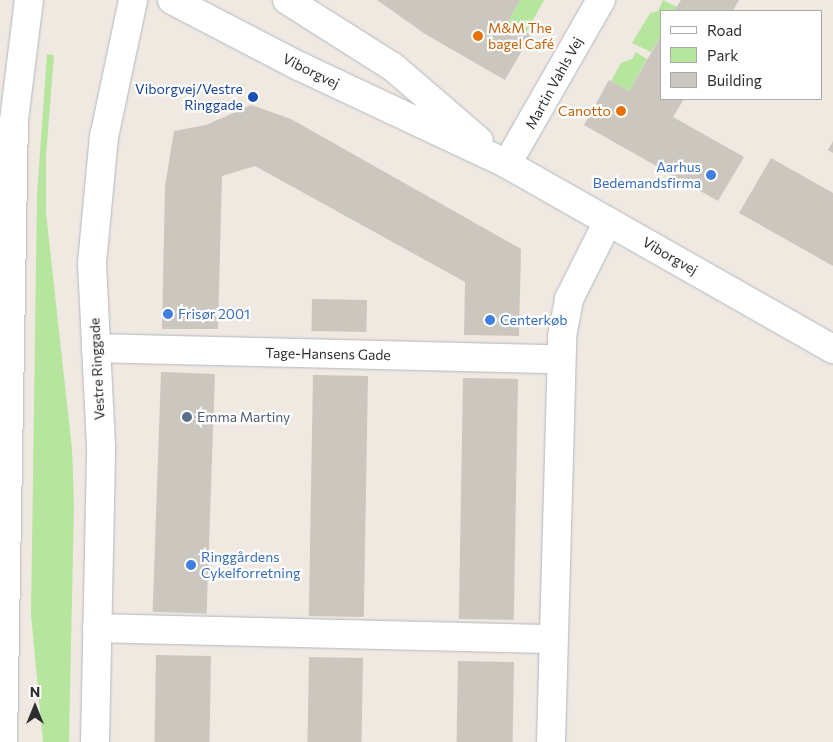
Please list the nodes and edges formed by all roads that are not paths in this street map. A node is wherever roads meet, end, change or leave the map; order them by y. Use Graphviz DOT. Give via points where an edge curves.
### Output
graph roads {
  1 [pos="29,0"];
  2 [pos="133,0"];
  3 [pos="172,0"];
  4 [pos="287,0"];
  5 [pos="601,0"];
  6 [pos="507,164"];
  7 [pos="608,221"];
  8 [pos="96,348"];
  9 [pos="833,349"];
  10 [pos="561,359"];
  11 [pos="97,628"];
  12 [pos="553,639"];
  13 [pos="3,742"];
  14 [pos="95,742"];
  15 [pos="551,742"];
  1 -- 13 [label="street" via="14,120"];
  2 -- 8 [label="street, Vestre Ringgade" via="104,137 95,210 92,263"];
  3 -- 6 [label="street, Viborgvej" via="299,66"];
  4 -- 6 [label="street, Viborgvej" via="393,67"];
  5 -- 6 [label="street, Martin Vahls Vej"];
  6 -- 7 [label="street, Viborgvej"];
  7 -- 9 [label="street, Viborgvej"];
  7 -- 10 [label="street" via="569,299"];
  8 -- 10 [label="street, Tage-Hansens Gade"];
  8 -- 11 [label="street, Vestre Ringgade" via="101,447"];
  10 -- 12 [label="street"];
  11 -- 12 [label="street"];
  11 -- 14 [label="street, Vestre Ringgade"];
  12 -- 15 [label="street"];
}
